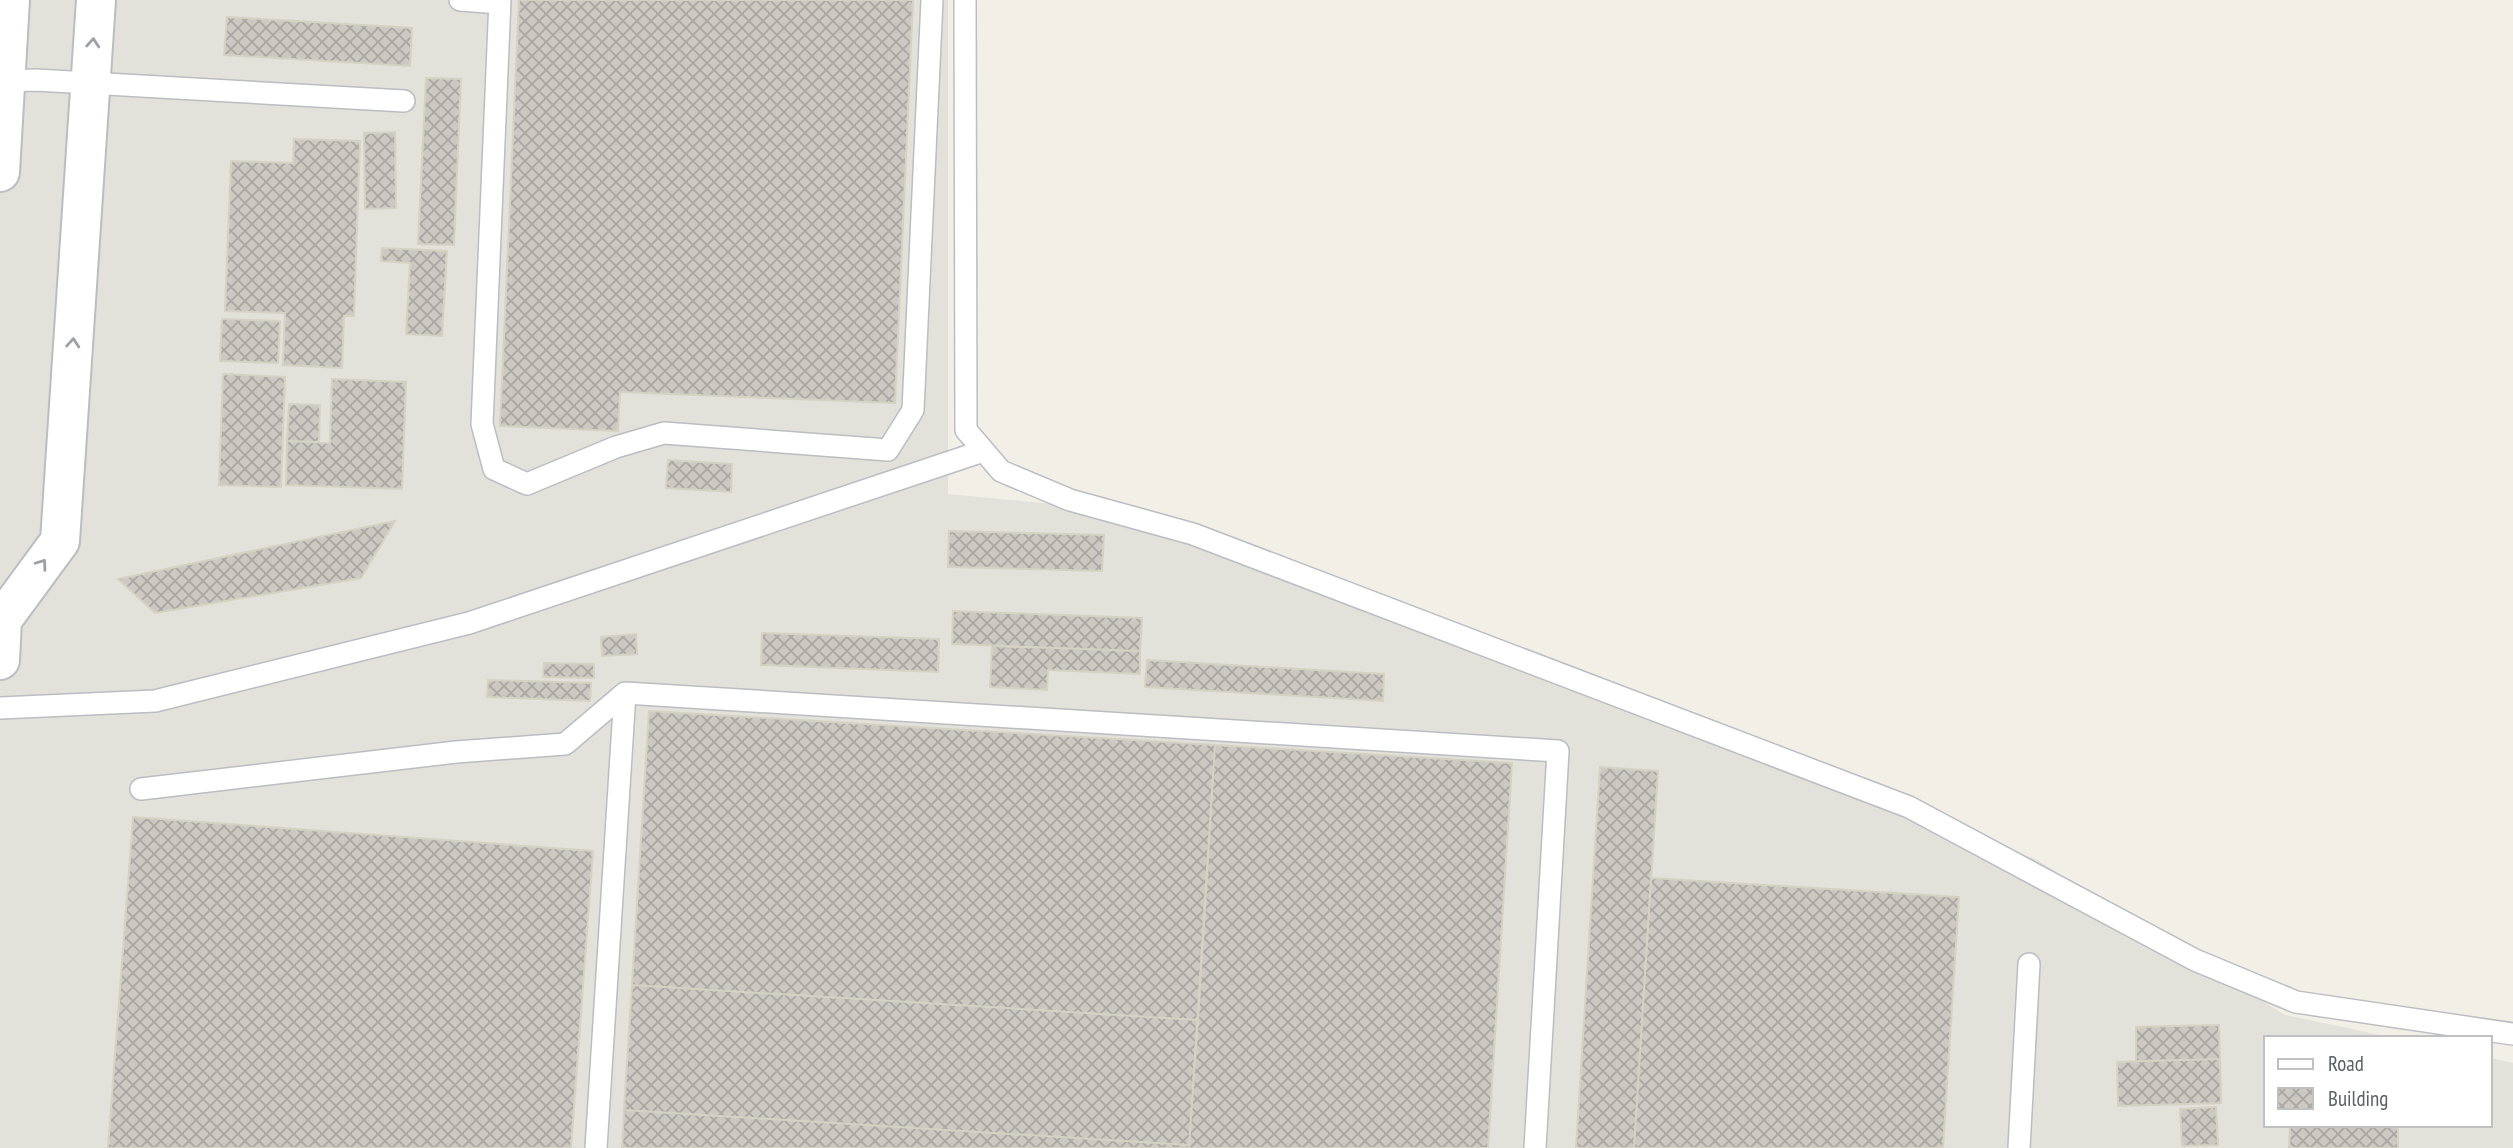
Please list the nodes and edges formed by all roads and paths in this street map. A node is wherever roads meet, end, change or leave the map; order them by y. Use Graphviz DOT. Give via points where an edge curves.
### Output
graph roads {
  1 [pos="10,0"];
  2 [pos="96,0"];
  3 [pos="460,0"];
  4 [pos="932,0"];
  5 [pos="965,0"];
  6 [pos="500,1"];
  7 [pos="5,81"];
  8 [pos="90,84"];
  9 [pos="404,101"];
  10 [pos="0,172"];
  11 [pos="983,451"];
  12 [pos="1,614"];
  13 [pos="0,660"];
  14 [pos="625,693"];
  15 [pos="0,708"];
  16 [pos="141,789"];
  17 [pos="2029,964"];
  18 [pos="2513,1034"];
  19 [pos="596,1148"];
  20 [pos="1535,1148"];
  21 [pos="2019,1148"];
  1 -- 7 [label="street"];
  8 -- 2 [label="street, one-way"];
  3 -- 6 [label="lane"];
  4 -- 6 [label="lane" via="913,410 888,450 664,433 616,447 527,484 494,469 482,424"];
  5 -- 11 [label="lane" via="966,430"];
  7 -- 8 [label="lane"];
  7 -- 10 [label="street"];
  8 -- 9 [label="lane"];
  12 -- 8 [label="street, one-way" via="60,541"];
  11 -- 15 [label="lane" via="470,623 155,701"];
  11 -- 18 [label="lane" via="1001,471 1070,500 1194,534 1909,807 2195,960 2296,1002"];
  12 -- 13 [label="street"];
  14 -- 16 [label="lane" via="565,744 456,752"];
  14 -- 19 [label="lane"];
  14 -- 20 [label="lane" via="1558,751"];
  17 -- 21 [label="lane"];
}
